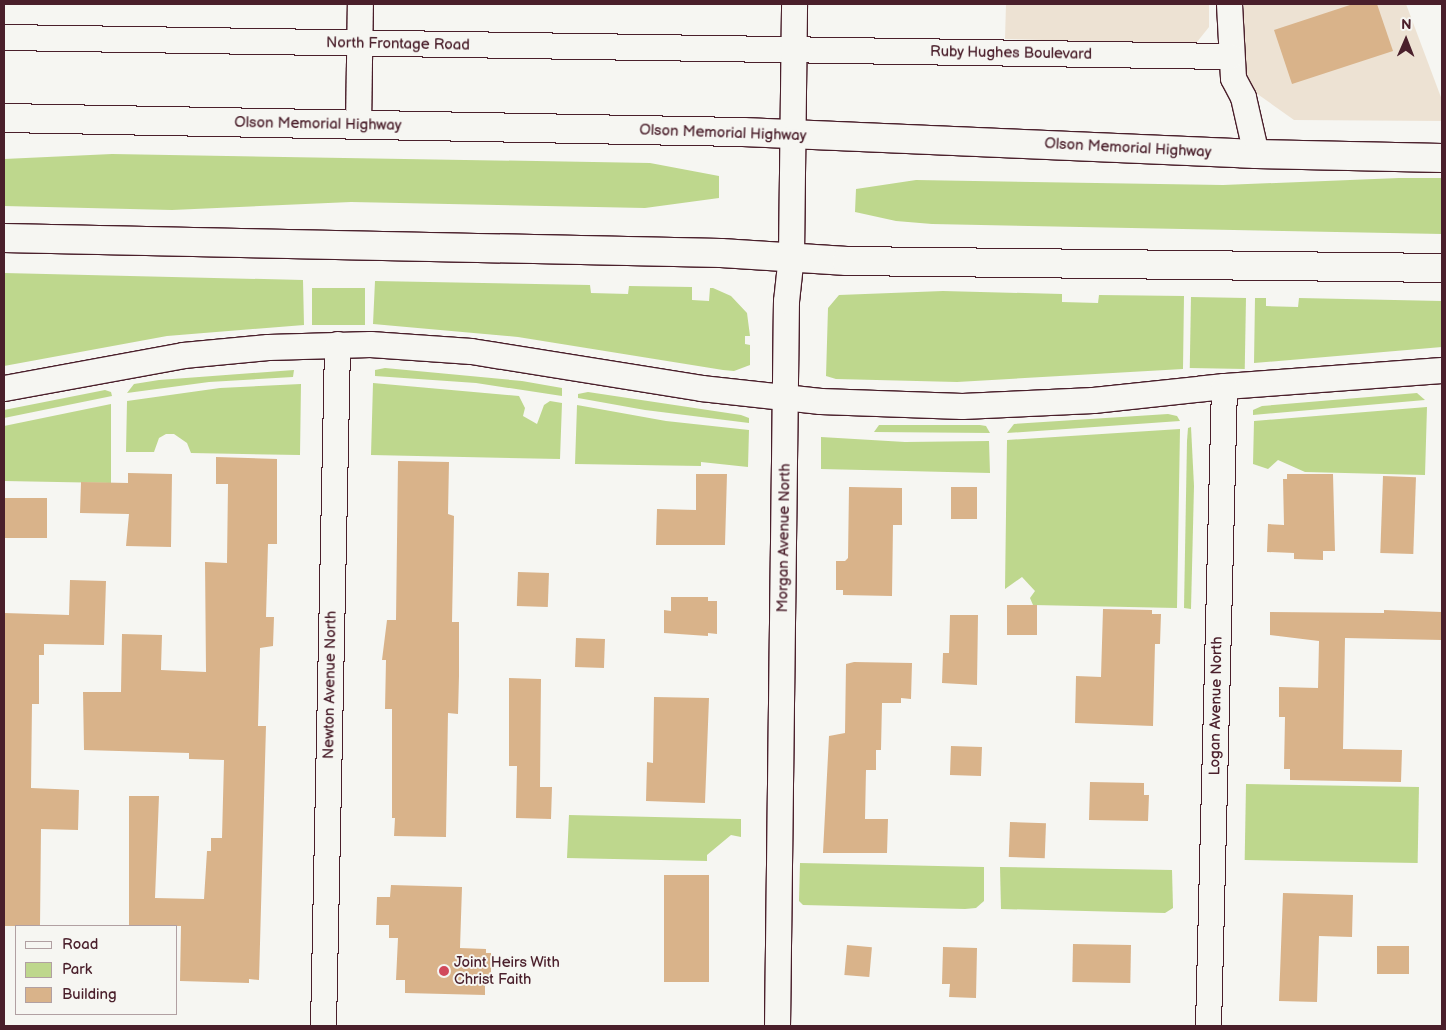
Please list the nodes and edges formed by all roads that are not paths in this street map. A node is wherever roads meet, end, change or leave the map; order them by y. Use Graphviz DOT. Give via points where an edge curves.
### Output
graph roads {
  1 [pos="360,4"];
  2 [pos="794,4"];
  3 [pos="1229,4"];
  4 [pos="4,37"];
  5 [pos="359,43"];
  6 [pos="793,51"];
  7 [pos="1230,56"];
  8 [pos="4,118"];
  9 [pos="358,125"];
  10 [pos="792,135"];
  11 [pos="1256,154"];
  12 [pos="1442,158"];
  13 [pos="4,238"];
  14 [pos="791,255"];
  15 [pos="1442,268"];
  16 [pos="337,344"];
  17 [pos="1442,370"];
  18 [pos="1224,386"];
  19 [pos="4,388"];
  20 [pos="786,397"];
  21 [pos="323,1026"];
  22 [pos="777,1026"];
  23 [pos="1208,1026"];
  1 -- 5 [label="street"];
  2 -- 6 [label="street, Morgan Avenue North"];
  3 -- 7 [label="street"];
  4 -- 5 [label="street, North Frontage Road"];
  5 -- 6 [label="street, North Frontage Road" via="762,47"];
  5 -- 9 [label="street"];
  6 -- 7 [label="street, Ruby Hughes Boulevard"];
  6 -- 10 [label="street, Morgan Avenue North"];
  7 -- 11 [label="street"];
  8 -- 9 [label="main road, Olson Memorial Highway"];
  9 -- 10 [label="main road, Olson Memorial Highway"];
  10 -- 11 [label="main road, Olson Memorial Highway"];
  10 -- 14 [label="street, Morgan Avenue North"];
  11 -- 12 [label="main road, Olson Memorial Highway"];
  13 -- 14 [label="main road"];
  14 -- 15 [label="main road" via="847,261"];
  14 -- 20 [label="street, Morgan Avenue North" via="786,301"];
  16 -- 19 [label="street" via="183,355"];
  16 -- 20 [label="street" via="472,351 701,388"];
  16 -- 21 [label="street, Newton Avenue North"];
  17 -- 18 [label="street"];
  18 -- 20 [label="street" via="1093,400 962,406"];
  18 -- 23 [label="street, Logan Avenue North"];
  20 -- 22 [label="street, Morgan Avenue North"];
}
